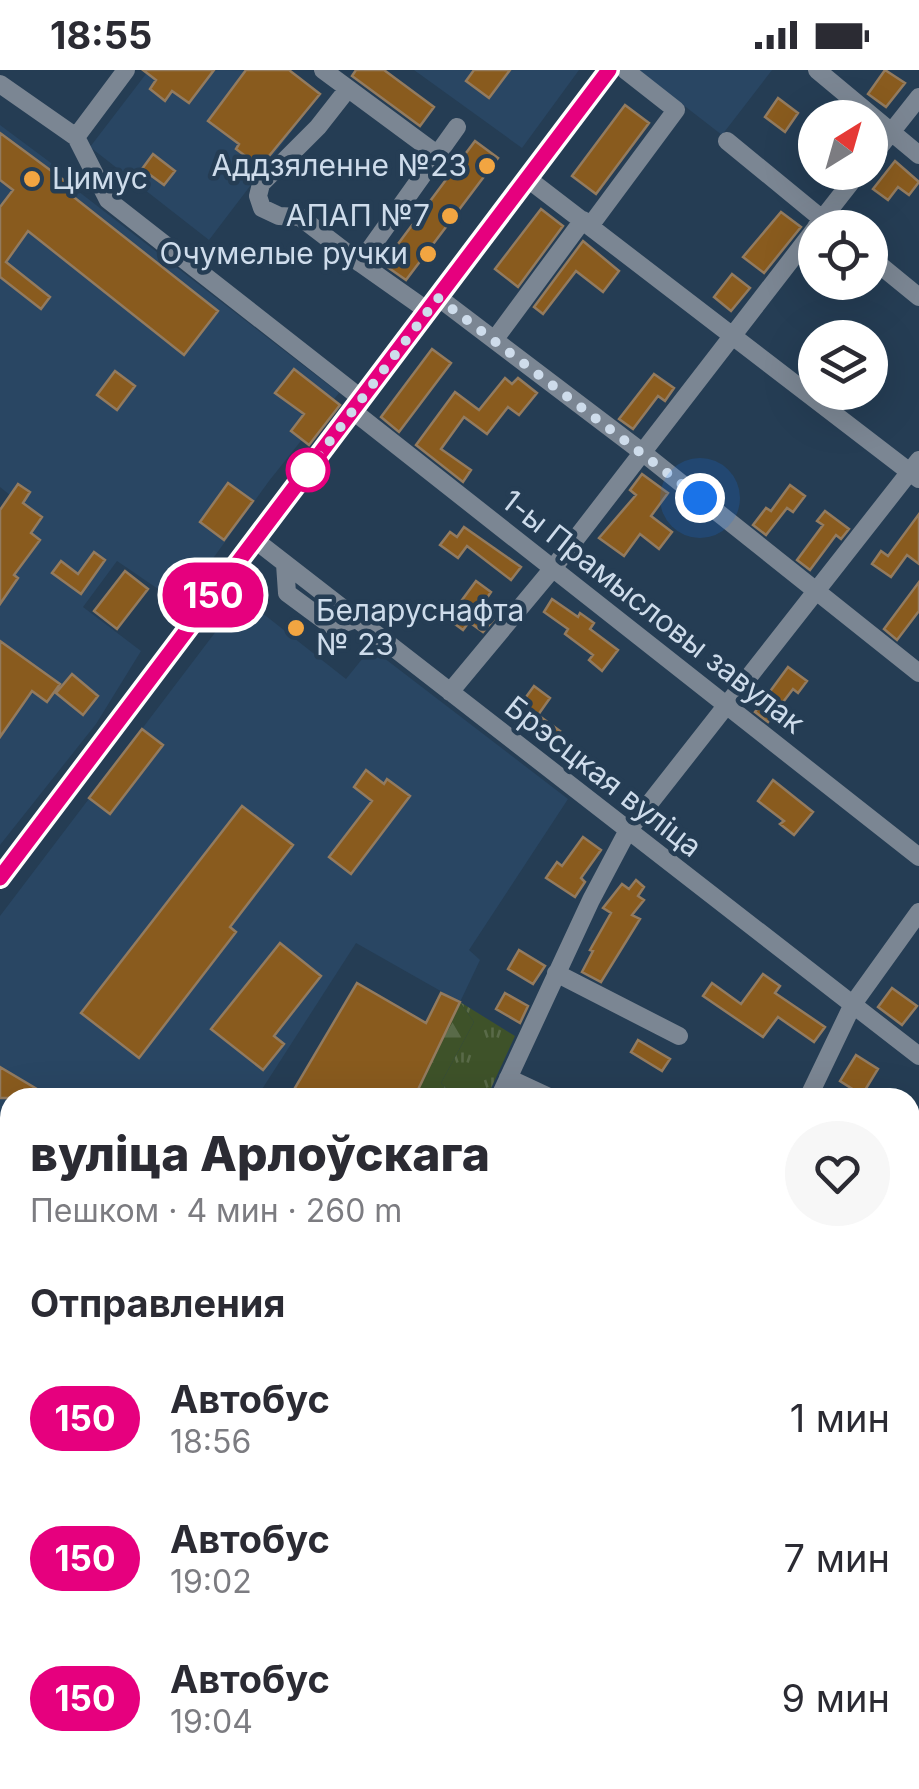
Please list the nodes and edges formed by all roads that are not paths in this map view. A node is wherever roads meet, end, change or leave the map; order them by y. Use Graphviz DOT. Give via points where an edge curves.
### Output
graph roads {
  1 [pos="126,70"];
  2 [pos="323,70"];
  3 [pos="609,70"];
  4 [pos="624,70"];
  5 [pos="816,70"];
  6 [pos="0,84"];
  7 [pos="347,90"];
  8 [pos="919,97"];
  9 [pos="457,126"];
  10 [pos="892,131"];
  11 [pos="888,136"];
  12 [pos="76,137"];
  13 [pos="727,140"];
  14 [pos="438,155"];
  15 [pos="919,155"];
  16 [pos="528,178"];
  17 [pos="804,210"];
  18 [pos="586,223"];
  19 [pos="798,255"];
  20 [pos="360,263"];
  21 [pos="888,272"];
  22 [pos="919,297"];
  23 [pos="434,304"];
  24 [pos="732,334"];
  25 [pos="494,339"];
  26 [pos="358,405"];
  27 [pos="642,452"];
  28 [pos="916,470"];
  29 [pos="254,540"];
  30 [pos="554,566"];
  31 [pos="814,590"];
  32 [pos="919,673"];
  33 [pos="450,692"];
  34 [pos="724,704"];
  35 [pos="627,832"];
  36 [pos="919,857"];
  37 [pos="0,878"];
  38 [pos="919,912"];
  39 [pos="556,973"];
  40 [pos="854,1004"];
  41 [pos="680,1036"];
  42 [pos="919,1056"];
  43 [pos="508,1078"];
  44 [pos="504,1088"];
  45 [pos="530,1088"];
  46 [pos="813,1088"];
  1 -- 12 [label="street"];
  2 -- 7 [label="street"];
  3 -- 16 [label="street"];
  4 -- 18 [label="street" via="676,110"];
  5 -- 10 [label="street"];
  6 -- 12 [label="street"];
  7 -- 14 [label="street"];
  7 -- 20 [label="street" via="261,184 258,196 262,208 300,217"];
  8 -- 10 [label="street"];
  9 -- 14 [label="street"];
  10 -- 11 [label="street"];
  10 -- 15 [label="street"];
  12 -- 26 [label="street, 1-ы Прамысловы завулак" via="108,200"];
  13 -- 17 [label="street"];
  14 -- 20 [label="street"];
  16 -- 18 [label="street"];
  16 -- 23 [label="street"];
  18 -- 24 [label="street"];
  18 -- 25 [label="street"];
  19 -- 24 [label="street"];
  20 -- 23 [label="street"];
  21 -- 22 [label="street"];
  23 -- 25 [label="street"];
  23 -- 26 [label="street"];
  24 -- 27 [label="street"];
  24 -- 28 [label="street"];
  25 -- 27 [label="street"];
  26 -- 29 [label="street"];
  26 -- 30 [label="street, 1-ы Прамысловы завулак"];
  27 -- 30 [label="street"];
  27 -- 31 [label="street"];
  28 -- 31 [label="street"];
  29 -- 33 [label="street, Брэсцкая вуліца"];
  29 -- 37 [label="street"];
  30 -- 33 [label="street"];
  30 -- 34 [label="street, 1-ы Прамысловы завулак"];
  31 -- 32 [label="street"];
  31 -- 34 [label="street"];
  33 -- 35 [label="street, Брэсцкая вуліца"];
  34 -- 35 [label="street"];
  34 -- 36 [label="street, 1-ы Прамысловы завулак"];
  35 -- 39 [label="street"];
  35 -- 40 [label="street, Брэсцкая вуліца"];
  38 -- 40 [label="street"];
  39 -- 41 [label="street"];
  39 -- 43 [label="street"];
  40 -- 42 [label="street, Брэсцкая вуліца"];
  40 -- 46 [label="street"];
  43 -- 44 [label="street"];
  43 -- 45 [label="street"];
}
